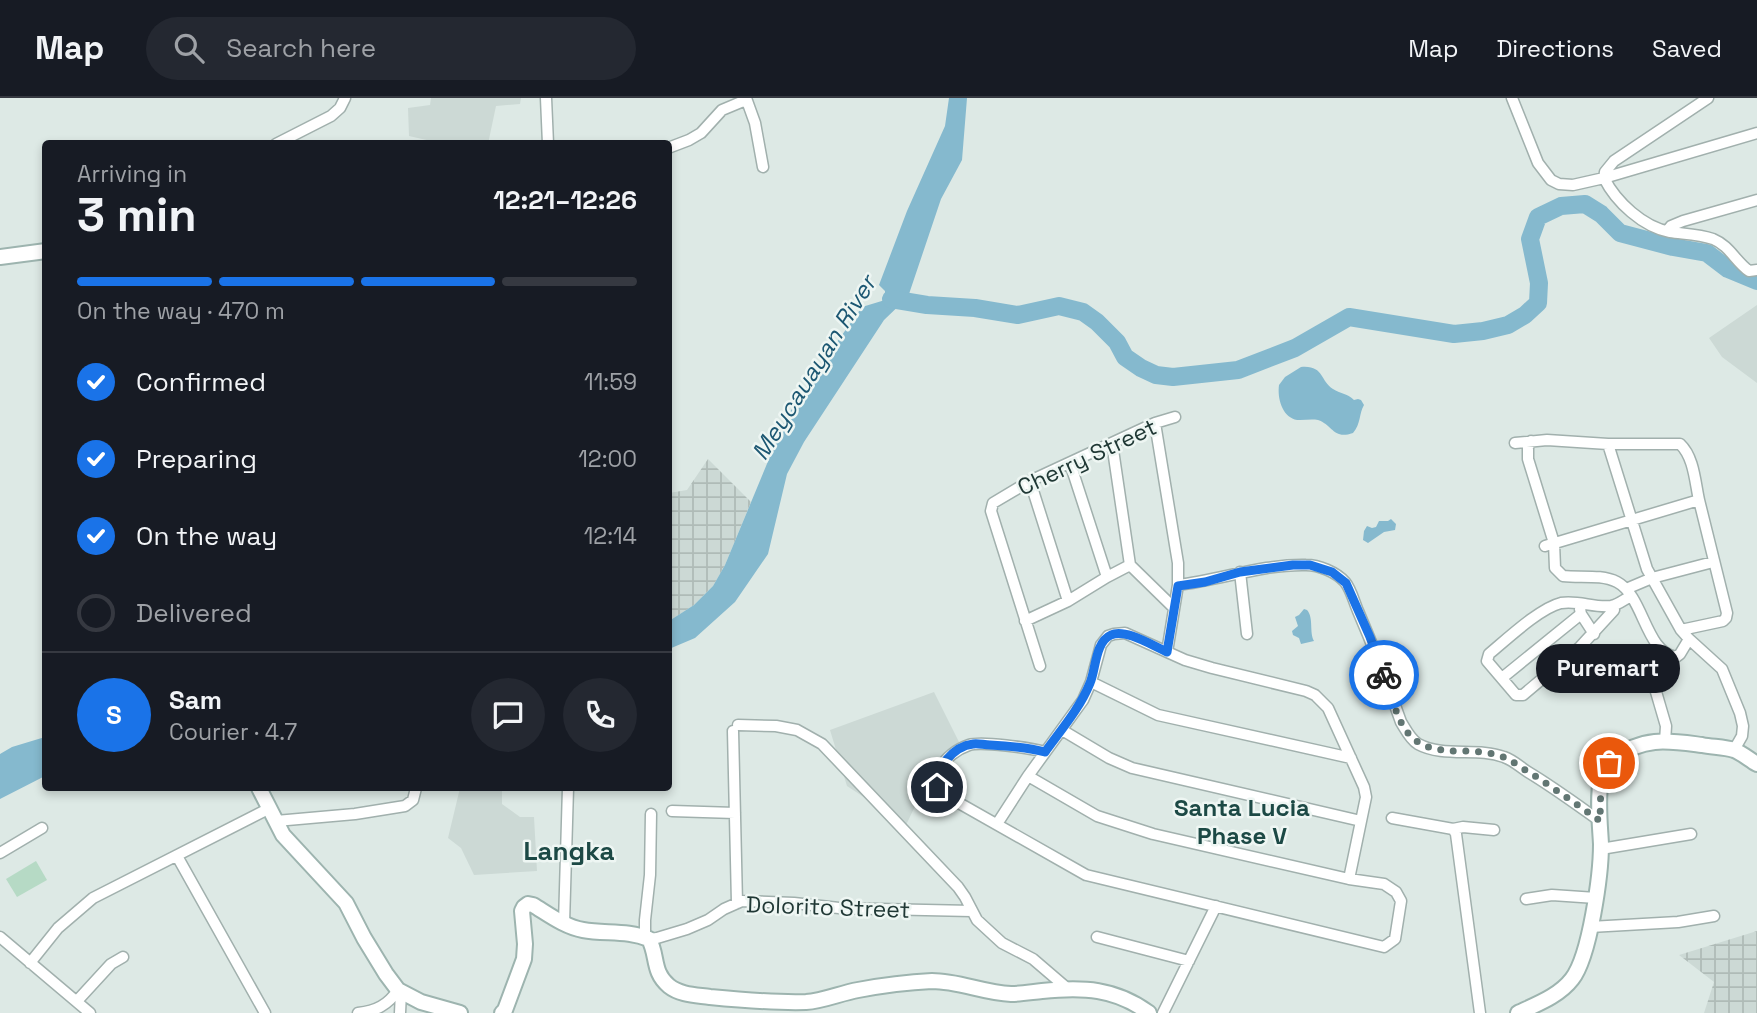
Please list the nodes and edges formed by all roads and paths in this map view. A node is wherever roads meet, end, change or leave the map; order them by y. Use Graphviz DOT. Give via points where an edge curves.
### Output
graph roads {
  1 [pos="345,98"];
  2 [pos="546,98"];
  3 [pos="1512,98"];
  4 [pos="1708,98"];
  5 [pos="746,99"];
  6 [pos="1757,133"];
  7 [pos="284,140"];
  8 [pos="548,140"];
  9 [pos="672,146"];
  10 [pos="763,167"];
  11 [pos="1604,178"];
  12 [pos="1757,200"];
  13 [pos="1667,231"];
  14 [pos="42,252"];
  15 [pos="0,257"];
  16 [pos="1757,270"];
  17 [pos="1175,417"];
  18 [pos="1155,424"];
  19 [pos="1531,441"];
  20 [pos="1112,443"];
  21 [pos="1515,443"];
  22 [pos="1608,444"];
  23 [pos="1070,463"];
  24 [pos="1030,481"];
  25 [pos="1699,500"];
  26 [pos="1632,520"];
  27 [pos="1550,545"];
  28 [pos="1713,562"];
  29 [pos="1130,565"];
  30 [pos="1240,572"];
  31 [pos="1107,577"];
  32 [pos="1652,578"];
  33 [pos="1178,586"];
  34 [pos="1628,592"];
  35 [pos="1068,601"];
  36 [pos="1580,602"];
  37 [pos="1613,606"];
  38 [pos="1173,607"];
  39 [pos="1581,614"];
  40 [pos="1025,621"];
  41 [pos="1681,630"];
  42 [pos="1247,634"];
  43 [pos="1594,634"];
  44 [pos="1689,639"];
  45 [pos="1167,652"];
  46 [pos="1647,661"];
  47 [pos="1040,666"];
  48 [pos="1502,678"];
  49 [pos="1091,682"];
  50 [pos="1062,730"];
  51 [pos="1665,742"];
  52 [pos="1734,750"];
  53 [pos="1045,752"];
  54 [pos="1351,758"];
  55 [pos="1757,764"];
  56 [pos="1028,776"];
  57 [pos="261,791"];
  58 [pos="415,791"];
  59 [pos="568,791"];
  60 [pos="672,811"];
  61 [pos="735,813"];
  62 [pos="651,814"];
  63 [pos="273,815"];
  64 [pos="1392,818"];
  65 [pos="1362,821"];
  66 [pos="1600,821"];
  67 [pos="997,824"];
  68 [pos="42,828"];
  69 [pos="1452,828"];
  70 [pos="1494,830"];
  71 [pos="1691,834"];
  72 [pos="1601,849"];
  73 [pos="0,853"];
  74 [pos="177,856"];
  75 [pos="1349,878"];
  76 [pos="1595,898"];
  77 [pos="1527,899"];
  78 [pos="737,903"];
  79 [pos="1216,906"];
  80 [pos="972,911"];
  81 [pos="1714,916"];
  82 [pos="564,923"];
  83 [pos="1590,927"];
  84 [pos="0,937"];
  85 [pos="1097,937"];
  86 [pos="647,938"];
  87 [pos="124,957"];
  88 [pos="1189,961"];
  89 [pos="30,963"];
  90 [pos="1068,989"];
  91 [pos="399,991"];
  92 [pos="77,1001"];
  93 [pos="90,1013"];
  94 [pos="265,1013"];
  95 [pos="358,1013"];
  96 [pos="400,1013"];
  97 [pos="460,1013"];
  98 [pos="502,1013"];
  99 [pos="1149,1013"];
  100 [pos="1163,1013"];
  101 [pos="1480,1013"];
  102 [pos="1518,1013"];
  1 -- 7 [label="street" via="331,116"];
  2 -- 8 [label="street"];
  3 -- 11 [label="street" via="1532,151 1551,180 1573,186"];
  4 -- 11 [label="street" via="1614,161"];
  5 -- 9 [label="street" via="722,110 701,133"];
  5 -- 10 [label="street"];
  6 -- 11 [label="street"];
  11 -- 13 [label="street" via="1636,216"];
  12 -- 13 [label="street" via="1683,220"];
  13 -- 16 [label="street" via="1711,238 1749,271"];
  14 -- 15 [label="main road"];
  17 -- 18 [label="street, Cherry Street"];
  18 -- 20 [label="street, Cherry Street"];
  18 -- 33 [label="street" via="1175,537"];
  19 -- 21 [label="street"];
  19 -- 22 [label="street"];
  19 -- 27 [label="street" via="1528,458"];
  20 -- 23 [label="street, Cherry Street"];
  20 -- 29 [label="street"];
  22 -- 25 [label="street" via="1680,444 1691,463"];
  22 -- 26 [label="street"];
  23 -- 24 [label="street, Cherry Street"];
  23 -- 31 [label="street"];
  24 -- 35 [label="street"];
  24 -- 40 [label="street, Cherry Street" via="993,503 991,511"];
  25 -- 26 [label="street"];
  25 -- 28 [label="street"];
  26 -- 27 [label="street"];
  26 -- 32 [label="street"];
  27 -- 34 [label="street" via="1555,568 1563,576 1613,580"];
  28 -- 32 [label="street"];
  28 -- 41 [label="street" via="1726,618"];
  29 -- 31 [label="street"];
  29 -- 38 [label="street"];
  30 -- 33 [label="street"];
  30 -- 42 [label="street"];
  30 -- 66 [label="street" via="1310,565 1332,572 1346,583 1409,736 1435,749 1505,757"];
  31 -- 35 [label="street"];
  32 -- 34 [label="street"];
  32 -- 41 [label="street"];
  33 -- 38 [label="street"];
  34 -- 37 [label="street"];
  34 -- 44 [label="street" via="1661,649 1676,657"];
  35 -- 40 [label="street"];
  36 -- 37 [label="street"];
  36 -- 39 [label="street"];
  36 -- 48 [label="street" via="1549,607 1489,654 1487,661"];
  37 -- 43 [label="street"];
  38 -- 45 [label="street"];
  39 -- 43 [label="street"];
  39 -- 48 [label="street"];
  40 -- 47 [label="street"];
  41 -- 44 [label="street"];
  43 -- 48 [label="street" via="1523,695 1517,695"];
  44 -- 52 [label="street" via="1721,669 1740,713 1742,736"];
  45 -- 49 [label="street" via="1125,633 1108,636"];
  45 -- 54 [label="street" via="1315,695 1328,708"];
  46 -- 51 [label="street"];
  49 -- 50 [label="street"];
  49 -- 54 [label="street" via="1158,715"];
  50 -- 53 [label="street"];
  50 -- 65 [label="street" via="1132,768"];
  51 -- 52 [label="main road"];
  51 -- 66 [label="main road" via="1644,743 1609,763 1601,779"];
  52 -- 55 [label="main road"];
  53 -- 56 [label="street"];
  53 -- 67 [label="street" via="971,744 943,763 936,779 943,794"];
  54 -- 65 [label="street" via="1366,797"];
  56 -- 67 [label="street"];
  56 -- 75 [label="street" via="1097,816 1153,834"];
  57 -- 63 [label="main road"];
  58 -- 63 [label="street" via="405,806 355,814"];
  59 -- 82 [label="street"];
  60 -- 61 [label="street"];
  61 -- 78 [label="street"];
  61 -- 80 [label="street" via="735,728 797,730 822,744 958,887"];
  62 -- 86 [label="street"];
  63 -- 74 [label="street"];
  63 -- 91 [label="main road" via="284,835 346,903"];
  64 -- 69 [label="street"];
  65 -- 75 [label="street"];
  66 -- 72 [label="main road"];
  67 -- 79 [label="street" via="1086,875"];
  68 -- 73 [label="street"];
  69 -- 70 [label="street"];
  69 -- 101 [label="street"];
  71 -- 72 [label="street"];
  72 -- 76 [label="main road"];
  74 -- 89 [label="street" via="93,898 58,928"];
  74 -- 94 [label="street"];
  75 -- 79 [label="street" via="1384,884 1396,892 1401,901 1395,939 1390,944 1384,947"];
  76 -- 77 [label="street" via="1552,895"];
  76 -- 83 [label="main road"];
  78 -- 80 [label="street, Dolorito Street"];
  78 -- 86 [label="street, Dolorito Street" via="687,929"];
  79 -- 88 [label="street"];
  80 -- 90 [label="street" via="1002,943 1032,959"];
  81 -- 83 [label="street"];
  82 -- 86 [label="main road" via="581,930"];
  82 -- 98 [label="main road" via="533,905 524,907 524,959"];
  83 -- 102 [label="main road" via="1570,982"];
  84 -- 89 [label="street"];
  85 -- 88 [label="street"];
  86 -- 90 [label="main road" via="657,972 672,989 712,997 808,1002 931,981 1012,994"];
  87 -- 92 [label="street" via="111,964"];
  88 -- 100 [label="street"];
  89 -- 92 [label="street"];
  90 -- 99 [label="main road" via="1119,995"];
  91 -- 95 [label="street" via="378,1009"];
  91 -- 96 [label="street"];
  91 -- 97 [label="main road"];
  92 -- 93 [label="street"];
}
